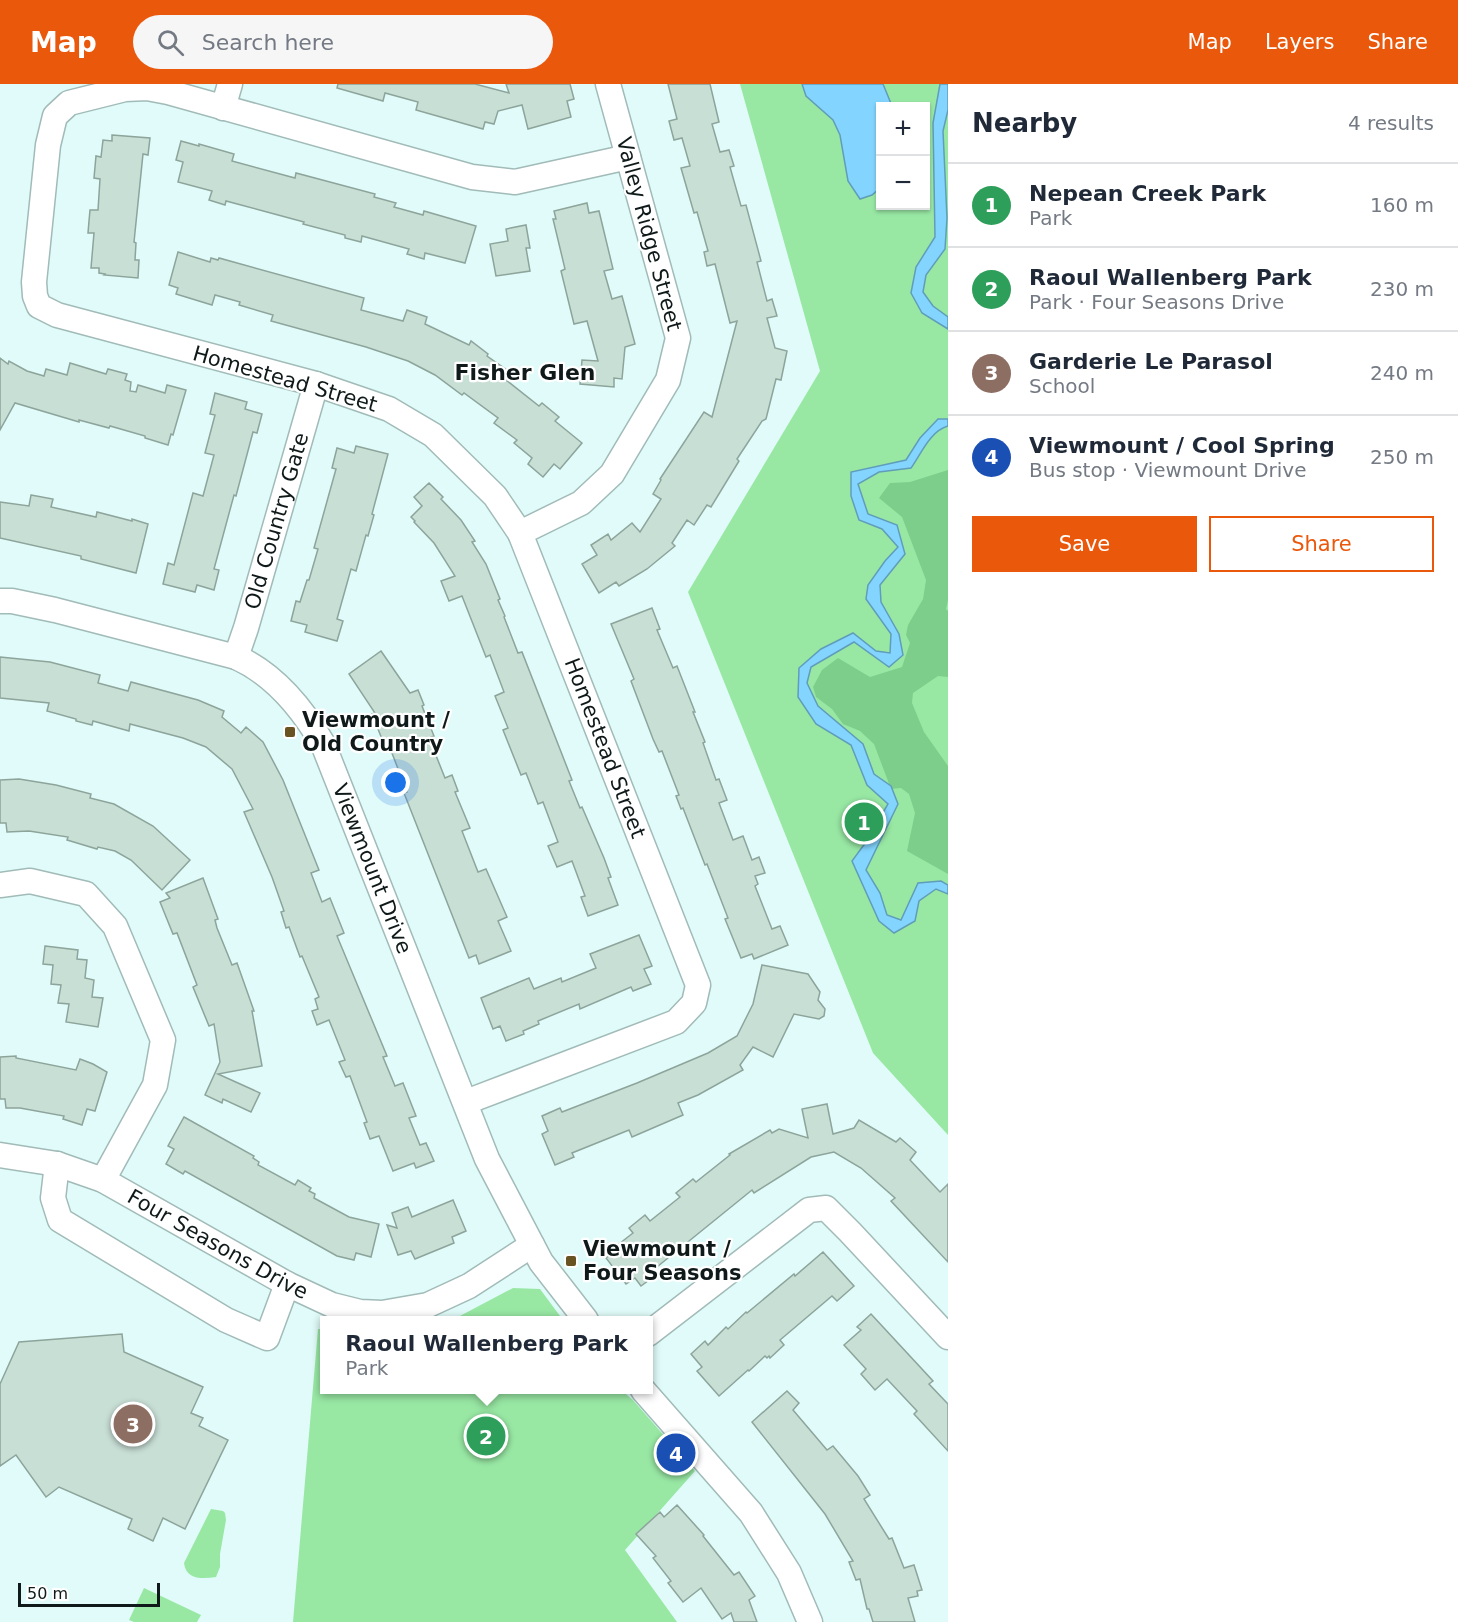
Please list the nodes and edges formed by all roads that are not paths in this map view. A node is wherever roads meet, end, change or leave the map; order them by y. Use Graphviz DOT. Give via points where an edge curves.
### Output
graph roads {
  1 [pos="230,84"];
  2 [pos="608,84"];
  3 [pos="223,108"];
  4 [pos="628,157"];
  5 [pos="316,384"];
  6 [pos="520,533"];
  7 [pos="0,601"];
  8 [pos="236,657"];
  9 [pos="0,885"];
  10 [pos="466,1102"];
  11 [pos="0,1155"];
  12 [pos="57,1164"];
  13 [pos="104,1180"];
  14 [pos="532,1245"];
  15 [pos="287,1284"];
  16 [pos="583,1316"];
  17 [pos="653,1330"];
  18 [pos="948,1338"];
  19 [pos="647,1394"];
  20 [pos="810,1622"];
  1 -- 3 [label="street"];
  2 -- 4 [label="street, Valley Ridge Street"];
  3 -- 4 [label="street, Homestead Street" via="483,179 515,182"];
  3 -- 5 [label="street, Homestead Street" via="147,87 69,103 55,116 48,145 35,296 39,306 57,315"];
  4 -- 6 [label="street, Valley Ridge Street" via="678,338 668,380 612,474 581,503"];
  5 -- 6 [label="street, Homestead Street" via="389,409 433,435 495,496"];
  5 -- 8 [label="street, Old Country Gate"];
  6 -- 10 [label="street, Homestead Street" via="698,985 694,1003 676,1022"];
  7 -- 8 [label="street, Viewmount Drive" via="55,610"];
  8 -- 10 [label="street, Viewmount Drive" via="251,664 286,693 323,744"];
  9 -- 13 [label="street" via="30,881 86,894 115,926 163,1040 155,1085"];
  10 -- 14 [label="street, Viewmount Drive" via="488,1158"];
  11 -- 12 [label="street, Four Seasons Drive"];
  12 -- 13 [label="street, Four Seasons Drive"];
  12 -- 15 [label="street" via="53,1198 60,1220 226,1320 267,1338"];
  13 -- 15 [label="street, Four Seasons Drive"];
  14 -- 15 [label="street, Four Seasons Drive" via="470,1286 428,1305 360,1312 332,1305"];
  14 -- 16 [label="street, Viewmount Drive"];
  17 -- 18 [label="street" via="809,1210 826,1208"];
  19 -- 20 [label="street" via="751,1513 789,1573"];
}
